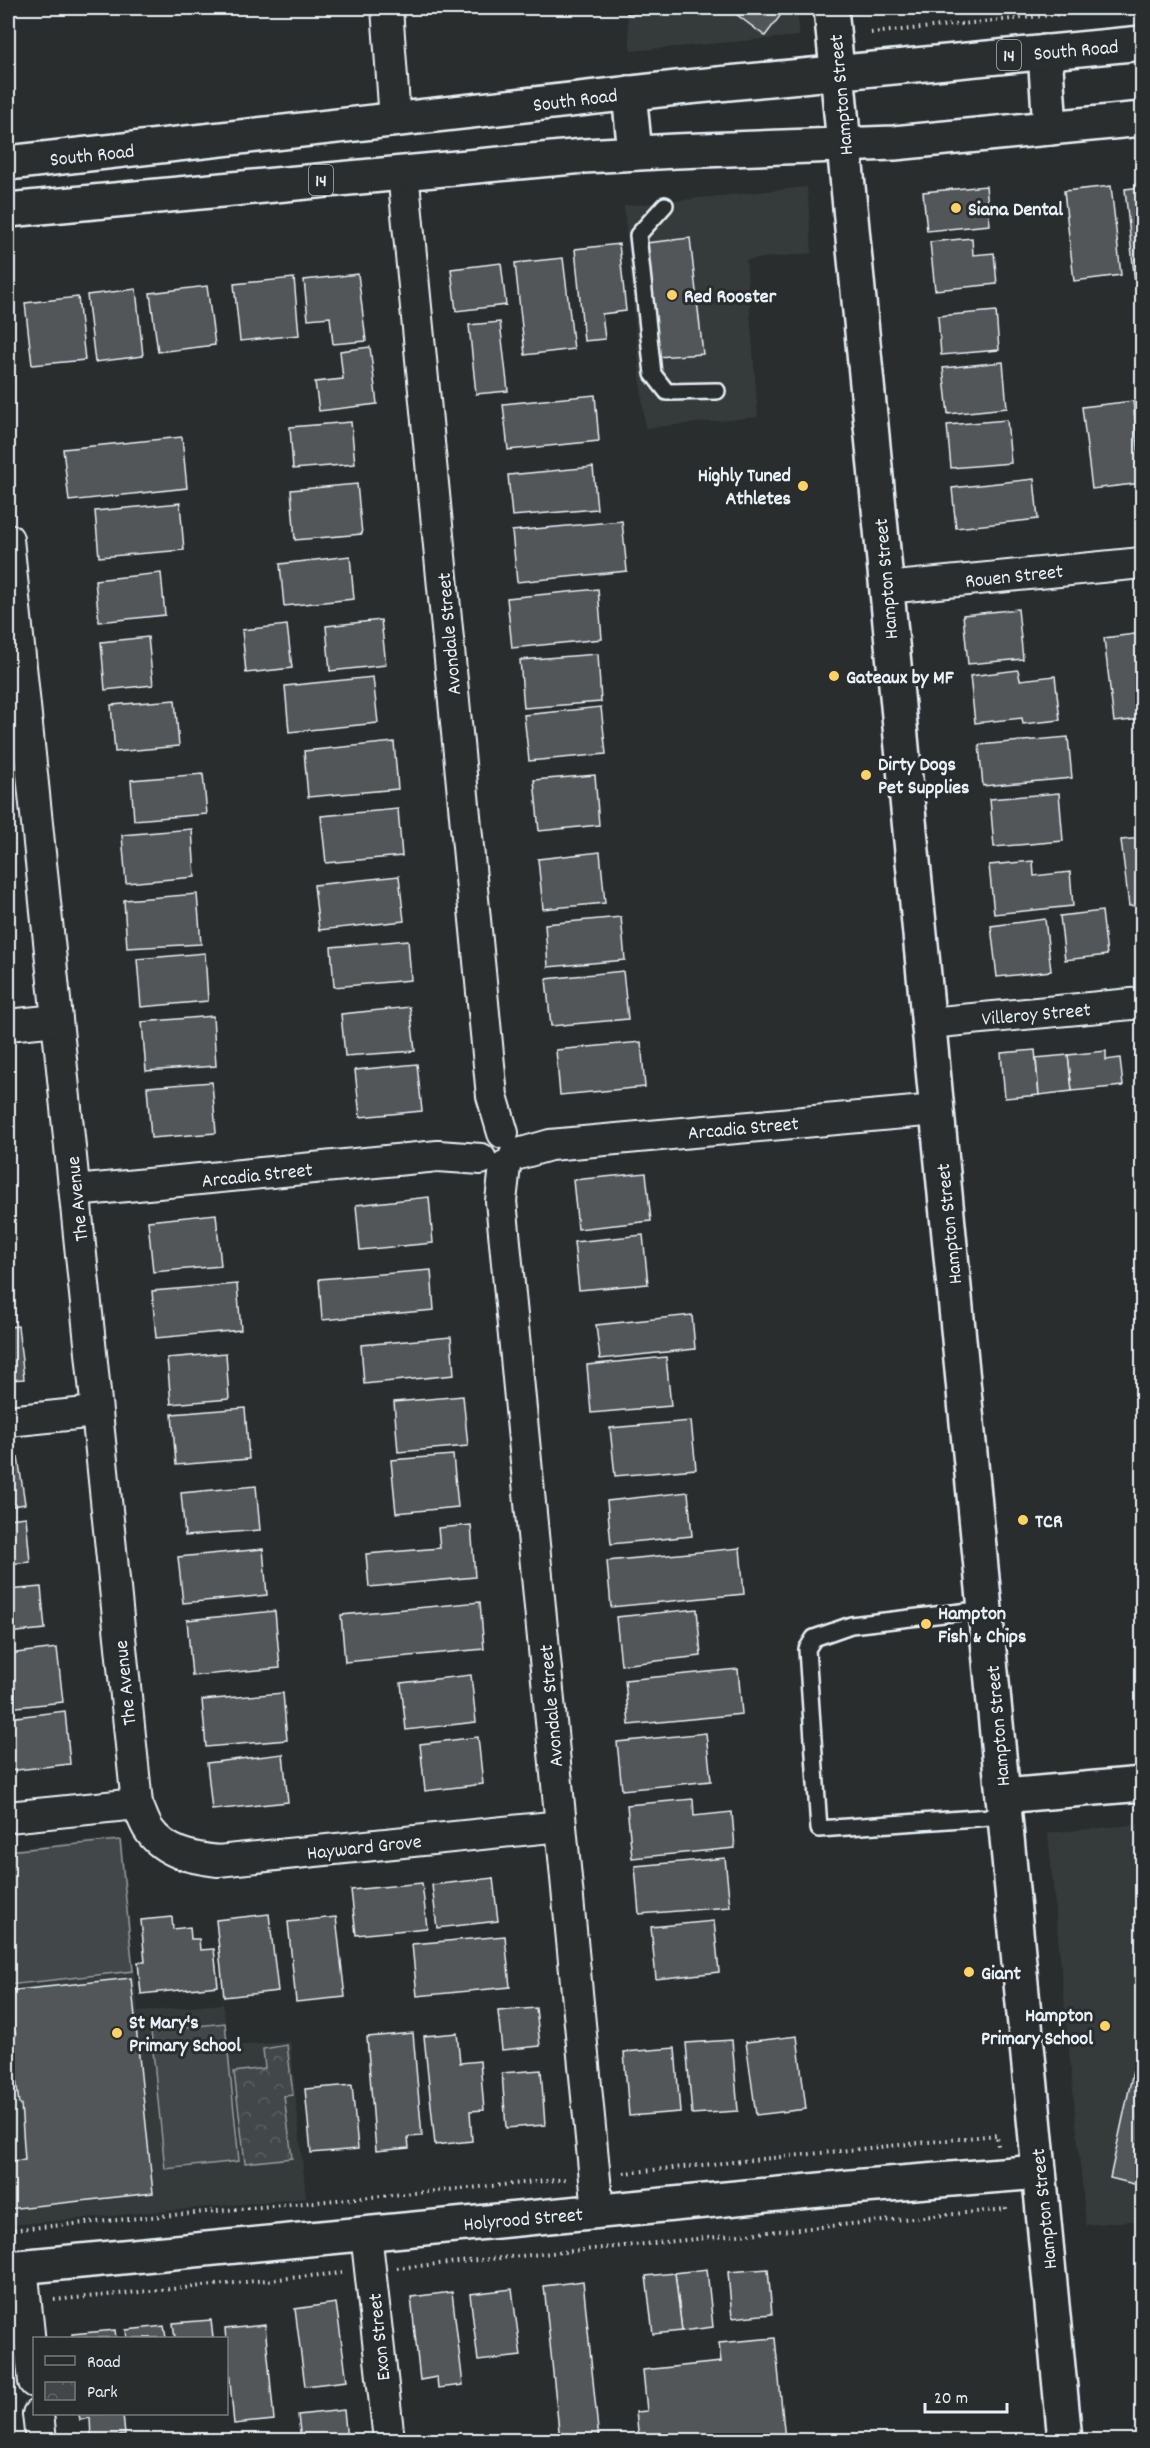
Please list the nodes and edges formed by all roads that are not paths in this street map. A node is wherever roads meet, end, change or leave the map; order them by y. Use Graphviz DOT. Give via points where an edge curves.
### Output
graph roads {
  1 [pos="387,8"];
  2 [pos="831,8"];
  3 [pos="1143,43"];
  4 [pos="1045,52"];
  5 [pos="837,71"];
  6 [pos="629,93"];
  7 [pos="395,120"];
  8 [pos="1143,120"];
  9 [pos="1050,128"];
  10 [pos="844,145"];
  11 [pos="635,153"];
  12 [pos="8,163"];
  13 [pos="403,172"];
  14 [pos="665,205"];
  15 [pos="8,210"];
  16 [pos="717,391"];
  17 [pos="8,539"];
  18 [pos="1143,563"];
  19 [pos="886,588"];
  20 [pos="12,627"];
  21 [pos="1143,1003"];
  22 [pos="57,1020"];
  23 [pos="929,1023"];
  24 [pos="8,1025"];
  25 [pos="936,1110"];
  26 [pos="497,1150"];
  27 [pos="75,1191"];
  28 [pos="96,1412"];
  29 [pos="8,1421"];
  30 [pos="986,1609"];
  31 [pos="1143,1784"];
  32 [pos="137,1804"];
  33 [pos="1004,1806"];
  34 [pos="8,1817"];
  35 [pos="561,1826"];
  36 [pos="169,1849"];
  37 [pos="1039,2172"];
  38 [pos="598,2211"];
  39 [pos="366,2233"];
  40 [pos="15,2267"];
  41 [pos="33,2372"];
  42 [pos="38,2415"];
  43 [pos="41,2440"];
  44 [pos="389,2440"];
  45 [pos="1065,2440"];
  1 -- 7 [label="street"];
  2 -- 5 [label="main road, Hampton Street"];
  3 -- 4 [label="main road, South Road / 14"];
  4 -- 5 [label="main road, South Road / 14"];
  4 -- 9 [label="main road"];
  5 -- 6 [label="main road, South Road / 14"];
  5 -- 10 [label="main road, Hampton Street"];
  6 -- 7 [label="main road, South Road / 14"];
  6 -- 11 [label="main road"];
  7 -- 12 [label="main road, South Road / 14"];
  8 -- 9 [label="main road, 14"];
  9 -- 10 [label="main road, 14"];
  10 -- 11 [label="main road, 14"];
  10 -- 19 [label="main road, Hampton Street"];
  11 -- 13 [label="main road, 14"];
  13 -- 15 [label="main road, 14"];
  13 -- 26 [label="street, Avondale Street"];
  14 -- 16 [label="lane" via="638,235 653,374 667,392"];
  17 -- 20 [label="street, The Avenue"];
  18 -- 19 [label="street, Rouen Street"];
  19 -- 23 [label="main road, Hampton Street"];
  20 -- 22 [label="street, The Avenue"];
  21 -- 23 [label="street, Villeroy Street"];
  22 -- 24 [label="street"];
  22 -- 27 [label="street, The Avenue"];
  23 -- 25 [label="main road, Hampton Street"];
  25 -- 26 [label="street, Arcadia Street"];
  25 -- 30 [label="main road, Hampton Street"];
  26 -- 27 [label="street, Arcadia Street"];
  26 -- 35 [label="street, Avondale Street"];
  27 -- 28 [label="street, The Avenue"];
  28 -- 29 [label="street"];
  28 -- 32 [label="street, The Avenue"];
  30 -- 33 [label="main road, Hampton Street"];
  30 -- 33 [label="lane" via="851,1625 814,1638 807,1649 819,1829"];
  31 -- 33 [label="main road"];
  32 -- 34 [label="street"];
  32 -- 36 [label="street, The Avenue" via="149,1831"];
  33 -- 37 [label="main road, Hampton Street"];
  35 -- 36 [label="street, Hayward Grove" via="218,1861 191,1858"];
  35 -- 38 [label="street, Avondale Street"];
  37 -- 38 [label="main road, Holyrood Street"];
  37 -- 45 [label="main road, Hampton Street"];
  38 -- 39 [label="main road, Holyrood Street"];
  39 -- 40 [label="main road, Holyrood Street"];
  39 -- 44 [label="street, Exon Street"];
  40 -- 41 [label="street" via="26,2302"];
  42 -- 43 [label="street"];
}
